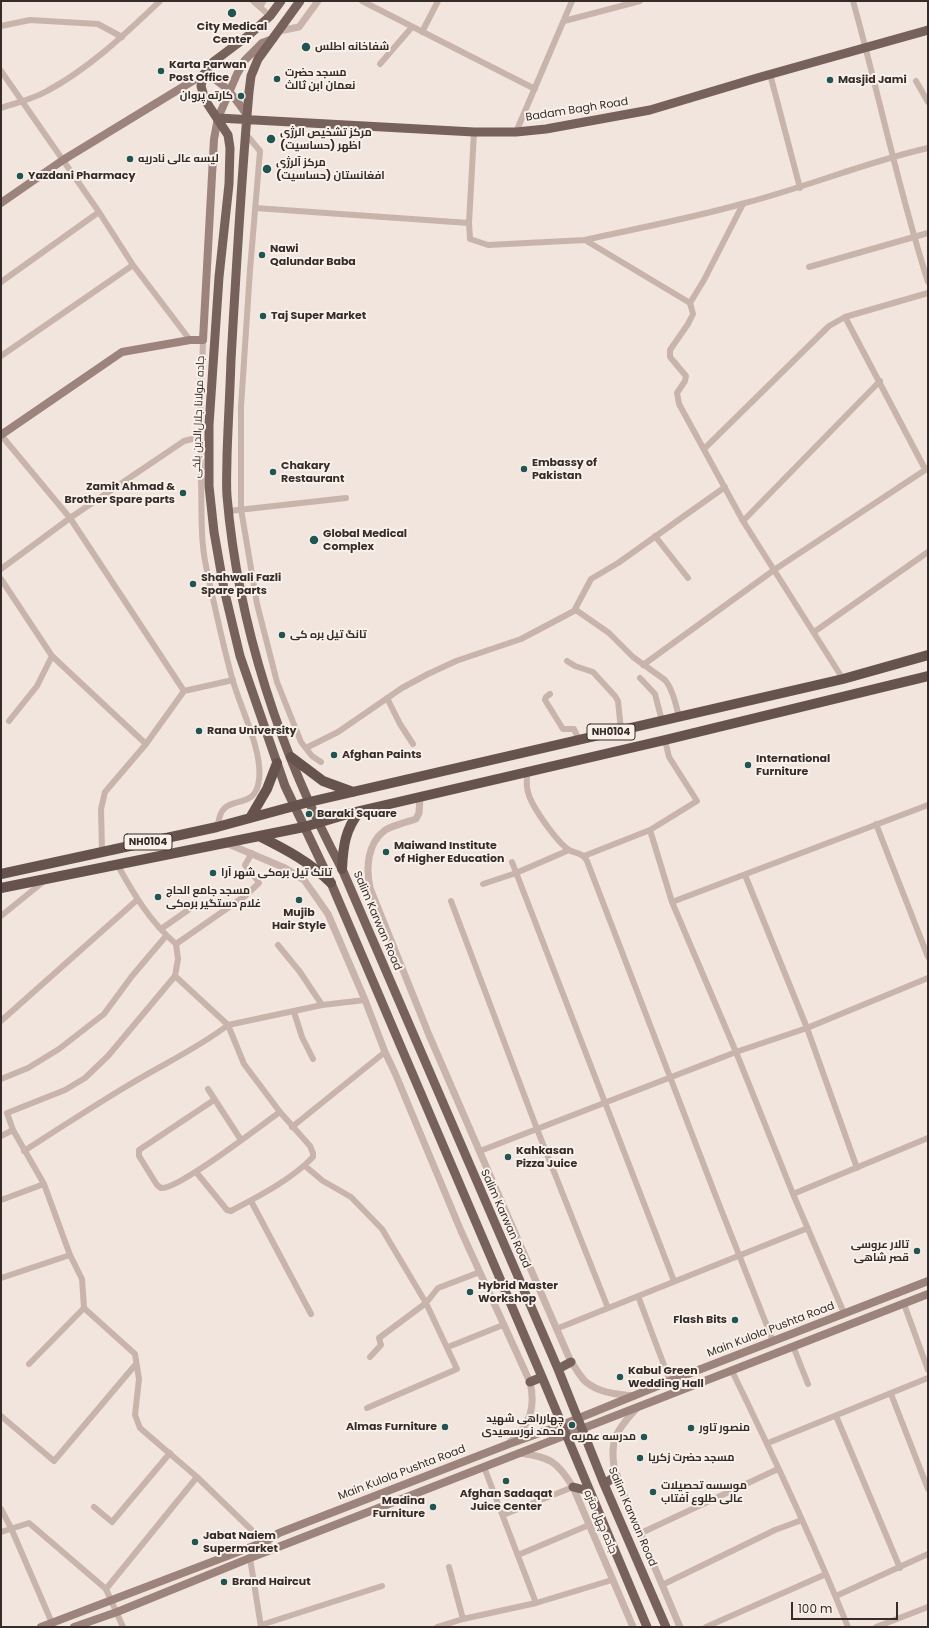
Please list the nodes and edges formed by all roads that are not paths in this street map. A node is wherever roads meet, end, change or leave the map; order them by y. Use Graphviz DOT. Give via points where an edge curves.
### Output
graph roads {
  1 [pos="160,1"];
  2 [pos="253,1"];
  3 [pos="281,1"];
  4 [pos="300,1"];
  5 [pos="318,1"];
  6 [pos="362,1"];
  7 [pos="438,1"];
  8 [pos="572,1"];
  9 [pos="640,1"];
  10 [pos="853,1"];
  11 [pos="261,4"];
  12 [pos="270,16"];
  13 [pos="564,21"];
  14 [pos="1,26"];
  15 [pos="412,27"];
  16 [pos="928,30"];
  17 [pos="279,31"];
  18 [pos="422,32"];
  19 [pos="122,37"];
  20 [pos="273,39"];
  21 [pos="866,48"];
  22 [pos="380,64"];
  23 [pos="1,71"];
  24 [pos="204,74"];
  25 [pos="770,74"];
  26 [pos="916,80"];
  27 [pos="535,89"];
  28 [pos="230,93"];
  29 [pos="21,101"];
  30 [pos="928,102"];
  31 [pos="1,108"];
  32 [pos="247,117"];
  33 [pos="218,118"];
  34 [pos="474,132"];
  35 [pos="516,132"];
  36 [pos="246,133"];
  37 [pos="928,148"];
  38 [pos="893,156"];
  39 [pos="63,160"];
  40 [pos="800,188"];
  41 [pos="1,203"];
  42 [pos="743,204"];
  43 [pos="255,208"];
  44 [pos="99,212"];
  45 [pos="469,223"];
  46 [pos="928,234"];
  47 [pos="914,237"];
  48 [pos="585,240"];
  49 [pos="133,265"];
  50 [pos="809,267"];
  51 [pos="1,282"];
  52 [pos="928,282"];
  53 [pos="928,293"];
  54 [pos="690,303"];
  55 [pos="845,317"];
  56 [pos="190,340"];
  57 [pos="203,340"];
  58 [pos="1,356"];
  59 [pos="880,381"];
  60 [pos="1,435"];
  61 [pos="200,437"];
  62 [pos="704,449"];
  63 [pos="926,469"];
  64 [pos="725,487"];
  65 [pos="346,498"];
  66 [pos="241,509"];
  67 [pos="229,511"];
  68 [pos="70,518"];
  69 [pos="743,521"];
  70 [pos="655,536"];
  71 [pos="928,552"];
  72 [pos="1,569"];
  73 [pos="774,570"];
  74 [pos="688,578"];
  75 [pos="1,579"];
  76 [pos="576,610"];
  77 [pos="814,632"];
  78 [pos="52,656"];
  79 [pos="928,656"];
  80 [pos="567,661"];
  81 [pos="643,665"];
  82 [pos="928,676"];
  83 [pos="640,678"];
  84 [pos="843,679"];
  85 [pos="233,680"];
  86 [pos="184,691"];
  87 [pos="550,694"];
  88 [pos="387,698"];
  89 [pos="679,717"];
  90 [pos="9,721"];
  91 [pos="662,721"];
  92 [pos="621,730"];
  93 [pos="268,734"];
  94 [pos="253,738"];
  95 [pos="579,740"];
  96 [pos="666,740"];
  97 [pos="146,744"];
  98 [pos="414,744"];
  99 [pos="306,748"];
  100 [pos="291,757"];
  101 [pos="320,762"];
  102 [pos="277,763"];
  103 [pos="527,773"];
  104 [pos="353,792"];
  105 [pos="420,798"];
  106 [pos="309,802"];
  107 [pos="928,805"];
  108 [pos="294,806"];
  109 [pos="360,811"];
  110 [pos="250,818"];
  111 [pos="319,822"];
  112 [pos="876,824"];
  113 [pos="304,826"];
  114 [pos="217,827"];
  115 [pos="650,830"];
  116 [pos="259,836"];
  117 [pos="224,843"];
  118 [pos="569,850"];
  119 [pos="102,851"];
  120 [pos="252,853"];
  121 [pos="584,856"];
  122 [pos="512,862"];
  123 [pos="117,864"];
  124 [pos="342,869"];
  125 [pos="516,873"];
  126 [pos="1,874"];
  127 [pos="745,875"];
  128 [pos="46,879"];
  129 [pos="330,883"];
  130 [pos="483,884"];
  131 [pos="1,888"];
  132 [pos="137,900"];
  133 [pos="451,901"];
  134 [pos="672,902"];
  135 [pos="191,908"];
  136 [pos="1,916"];
  137 [pos="161,929"];
  138 [pos="166,936"];
  139 [pos="176,944"];
  140 [pos="278,945"];
  141 [pos="928,957"];
  142 [pos="175,976"];
  143 [pos="928,978"];
  144 [pos="365,1000"];
  145 [pos="322,1006"];
  146 [pos="294,1012"];
  147 [pos="1,1021"];
  148 [pos="228,1025"];
  149 [pos="806,1028"];
  150 [pos="384,1052"];
  151 [pos="736,1052"];
  152 [pos="313,1059"];
  153 [pos="670,1078"];
  154 [pos="1,1079"];
  155 [pos="208,1089"];
  156 [pos="214,1100"];
  157 [pos="604,1103"];
  158 [pos="280,1112"];
  159 [pos="292,1127"];
  160 [pos="537,1129"];
  161 [pos="13,1130"];
  162 [pos="1,1136"];
  163 [pos="928,1138"];
  164 [pos="241,1140"];
  165 [pos="24,1151"];
  166 [pos="480,1151"];
  167 [pos="305,1166"];
  168 [pos="858,1168"];
  169 [pos="196,1172"];
  170 [pos="44,1184"];
  171 [pos="793,1194"];
  172 [pos="1,1200"];
  173 [pos="252,1201"];
  174 [pos="808,1228"];
  175 [pos="70,1255"];
  176 [pos="740,1255"];
  177 [pos="480,1272"];
  178 [pos="1,1278"];
  179 [pos="674,1281"];
  180 [pos="928,1281"];
  181 [pos="928,1294"];
  182 [pos="638,1296"];
  183 [pos="426,1303"];
  184 [pos="904,1304"];
  185 [pos="84,1308"];
  186 [pos="608,1308"];
  187 [pos="844,1313"];
  188 [pos="311,1314"];
  189 [pos="503,1324"];
  190 [pos="556,1329"];
  191 [pos="773,1340"];
  192 [pos="793,1346"];
  193 [pos="448,1347"];
  194 [pos="370,1357"];
  195 [pos="571,1362"];
  196 [pos="29,1364"];
  197 [pos="136,1364"];
  198 [pos="558,1368"];
  199 [pos="928,1370"];
  200 [pos="732,1371"];
  201 [pos="542,1377"];
  202 [pos="928,1378"];
  203 [pos="670,1381"];
  204 [pos="530,1382"];
  205 [pos="808,1384"];
  206 [pos="890,1394"];
  207 [pos="636,1396"];
  208 [pos="638,1407"];
  209 [pos="367,1408"];
  210 [pos="1,1416"];
  211 [pos="836,1416"];
  212 [pos="578,1419"];
  213 [pos="562,1425"];
  214 [pos="582,1429"];
  215 [pos="566,1436"];
  216 [pos="768,1443"];
  217 [pos="509,1444"];
  218 [pos="170,1453"];
  219 [pos="519,1454"];
  220 [pos="484,1467"];
  221 [pos="778,1469"];
  222 [pos="616,1476"];
  223 [pos="198,1477"];
  224 [pos="604,1484"];
  225 [pos="573,1487"];
  226 [pos="928,1489"];
  227 [pos="589,1491"];
  228 [pos="94,1507"];
  229 [pos="1,1509"];
  230 [pos="503,1515"];
  231 [pos="802,1520"];
  232 [pos="589,1525"];
  233 [pos="11,1528"];
  234 [pos="1,1532"];
  235 [pos="641,1533"];
  236 [pos="264,1542"];
  237 [pos="275,1548"];
  238 [pos="928,1554"];
  239 [pos="518,1555"];
  240 [pos="250,1558"];
  241 [pos="449,1567"];
  242 [pos="900,1568"];
  243 [pos="826,1574"];
  244 [pos="612,1580"];
  245 [pos="662,1584"];
  246 [pos="382,1586"];
  247 [pos="106,1589"];
  248 [pos="836,1596"];
  249 [pos="111,1600"];
  250 [pos="536,1603"];
  251 [pos="928,1607"];
  252 [pos="117,1612"];
  253 [pos="463,1619"];
  254 [pos="52,1623"];
  255 [pos="261,1626"];
  256 [pos="41,1627"];
  257 [pos="74,1627"];
  258 [pos="123,1627"];
  259 [pos="437,1627"];
  260 [pos="633,1627"];
  261 [pos="647,1627"];
  262 [pos="666,1627"];
  263 [pos="680,1627"];
  264 [pos="706,1627"];
  265 [pos="848,1627"];
  266 [pos="876,1627"];
  1 -- 19 [label="street"];
  2 -- 11 [label="street"];
  3 -- 12 [label="main road"];
  4 -- 17 [label="main road"];
  5 -- 17 [label="street" via="299,27"];
  6 -- 15 [label="street"];
  7 -- 18 [label="street"];
  8 -- 13 [label="street"];
  9 -- 13 [label="street"];
  10 -- 21 [label="street"];
  11 -- 12 [label="street"];
  12 -- 24 [label="main road" via="213,62"];
  13 -- 27 [label="street"];
  14 -- 19 [label="street" via="30,20 98,24"];
  15 -- 18 [label="street"];
  15 -- 22 [label="street"];
  16 -- 21 [label="main road, Badam Bagh Road"];
  17 -- 20 [label="main road"];
  18 -- 27 [label="street"];
  19 -- 29 [label="street" via="69,78 46,92"];
  20 -- 28 [label="main road" via="262,43 245,60"];
  20 -- 32 [label="main road" via="258,59 251,76"];
  21 -- 25 [label="main road, Badam Bagh Road"];
  21 -- 38 [label="street"];
  23 -- 29 [label="street"];
  24 -- 28 [label="main road" via="217,80"];
  24 -- 33 [label="main road, جاده مولانا جلال‌الدین بلخی" via="201,86 205,100"];
  24 -- 39 [label="main road"];
  25 -- 35 [label="main road, Badam Bagh Road" via="650,110"];
  25 -- 40 [label="street"];
  26 -- 30 [label="street"];
  27 -- 35 [label="street"];
  28 -- 32 [label="main road"];
  28 -- 33 [label="main road"];
  29 -- 31 [label="street"];
  29 -- 39 [label="street"];
  32 -- 33 [label="main road, Badam Bagh Road"];
  32 -- 34 [label="main road, Badam Bagh Road"];
  32 -- 36 [label="main road"];
  33 -- 57 [label="main road" via="214,139"];
  33 -- 93 [label="main road, جاده مولانا جلال‌الدین بلخی" via="228,135 230,148 212,372 209,486 224,589 240,656"];
  34 -- 35 [label="main road, Badam Bagh Road"];
  34 -- 45 [label="street"];
  36 -- 43 [label="street" via="260,151"];
  36 -- 67 [label="main road" via="228,432 226,495"];
  37 -- 38 [label="street"];
  38 -- 40 [label="street"];
  38 -- 47 [label="street"];
  39 -- 41 [label="main road"];
  39 -- 44 [label="street"];
  40 -- 42 [label="street"];
  42 -- 48 [label="street"];
  42 -- 54 [label="street"];
  43 -- 45 [label="street"];
  43 -- 66 [label="street" via="241,407"];
  44 -- 49 [label="street"];
  44 -- 51 [label="street"];
  45 -- 48 [label="street" via="470,239 488,245"];
  46 -- 47 [label="street"];
  47 -- 50 [label="street"];
  47 -- 52 [label="street"];
  48 -- 54 [label="street"];
  49 -- 56 [label="street"];
  49 -- 58 [label="street"];
  53 -- 55 [label="street"];
  54 -- 62 [label="street" via="692,314 670,350 670,357 686,376 677,398"];
  55 -- 59 [label="street"];
  55 -- 62 [label="street" via="829,326"];
  56 -- 57 [label="main road"];
  56 -- 60 [label="main road" via="122,352"];
  57 -- 61 [label="street"];
  59 -- 63 [label="street"];
  59 -- 69 [label="street"];
  60 -- 68 [label="street"];
  61 -- 68 [label="street" via="184,441"];
  61 -- 85 [label="street" via="201,528 206,565"];
  62 -- 64 [label="street"];
  63 -- 73 [label="street"];
  64 -- 69 [label="street"];
  64 -- 70 [label="street"];
  65 -- 66 [label="street"];
  66 -- 67 [label="street"];
  66 -- 99 [label="street" via="257,604 277,682 291,720"];
  67 -- 100 [label="main road" via="245,617 262,676"];
  68 -- 72 [label="street"];
  68 -- 86 [label="street"];
  69 -- 73 [label="street"];
  70 -- 74 [label="street"];
  70 -- 76 [label="street" via="607,571 591,579"];
  71 -- 77 [label="street"];
  73 -- 77 [label="street"];
  73 -- 81 [label="street"];
  75 -- 78 [label="street"];
  76 -- 81 [label="street" via="609,633"];
  76 -- 88 [label="street" via="521,639 456,661 428,674"];
  77 -- 84 [label="street"];
  78 -- 90 [label="street" via="37,686"];
  78 -- 97 [label="street"];
  79 -- 84 [label="highway, NH0104"];
  80 -- 92 [label="street" via="593,672 615,696 618,701"];
  81 -- 89 [label="street" via="668,684"];
  82 -- 96 [label="highway, NH0104"];
  83 -- 91 [label="street" via="655,694"];
  84 -- 89 [label="highway, NH0104"];
  85 -- 86 [label="street"];
  85 -- 94 [label="street"];
  86 -- 97 [label="street"];
  87 -- 95 [label="street" via="544,700 563,729 574,729"];
  88 -- 98 [label="street"];
  88 -- 99 [label="street" via="338,732"];
  89 -- 91 [label="highway, NH0104"];
  91 -- 92 [label="highway, NH0104"];
  92 -- 95 [label="highway, NH0104"];
  93 -- 94 [label="street"];
  93 -- 102 [label="main road, جاده مولانا جلال‌الدین بلخی"];
  94 -- 114 [label="street" via="260,770 257,788 254,794 242,802 224,808"];
  95 -- 104 [label="highway, NH0104"];
  96 -- 103 [label="highway, NH0104"];
  96 -- 115 [label="street" via="669,757 698,801"];
  97 -- 119 [label="street" via="105,792 101,809"];
  99 -- 101 [label="street"];
  100 -- 104 [label="highway" via="323,781"];
  100 -- 106 [label="main road"];
  102 -- 108 [label="main road, جاده مولانا جلال‌الدین بلخی"];
  102 -- 110 [label="highway" via="267,789"];
  103 -- 105 [label="highway, NH0104"];
  103 -- 118 [label="street" via="527,791 530,798 552,833"];
  104 -- 106 [label="highway, NH0104"];
  105 -- 109 [label="highway, NH0104"];
  105 -- 166 [label="street" via="416,819 384,830 376,841 368,865 370,888 426,1028"];
  106 -- 108 [label="highway, NH0104"];
  106 -- 111 [label="main road"];
  107 -- 112 [label="street"];
  108 -- 110 [label="highway, NH0104"];
  108 -- 113 [label="main road, جاده مولانا جلال‌الدین بلخی"];
  109 -- 111 [label="highway, NH0104"];
  109 -- 124 [label="highway" via="345,838"];
  110 -- 114 [label="highway, NH0104"];
  111 -- 113 [label="highway, NH0104"];
  111 -- 124 [label="main road, Salim Karwan Road"];
  112 -- 127 [label="street"];
  112 -- 141 [label="street"];
  113 -- 116 [label="highway, NH0104"];
  113 -- 129 [label="main road"];
  114 -- 119 [label="highway, NH0104"];
  115 -- 121 [label="street"];
  115 -- 134 [label="street"];
  116 -- 117 [label="highway, NH0104"];
  116 -- 129 [label="highway" via="308,864"];
  117 -- 120 [label="street"];
  117 -- 123 [label="highway, NH0104"];
  118 -- 121 [label="street"];
  118 -- 125 [label="street"];
  119 -- 126 [label="highway, NH0104"];
  120 -- 139 [label="street" via="245,865 259,883 245,896"];
  120 -- 144 [label="street" via="304,880 328,914"];
  121 -- 153 [label="street"];
  122 -- 125 [label="street"];
  123 -- 128 [label="highway, NH0104"];
  123 -- 132 [label="street"];
  124 -- 198 [label="main road, Salim Karwan Road"];
  125 -- 130 [label="street"];
  125 -- 157 [label="street"];
  127 -- 134 [label="street"];
  127 -- 149 [label="street"];
  128 -- 131 [label="highway, NH0104"];
  128 -- 136 [label="street"];
  129 -- 201 [label="main road"];
  132 -- 137 [label="street"];
  132 -- 147 [label="street"];
  133 -- 160 [label="street"];
  134 -- 151 [label="street"];
  135 -- 137 [label="street"];
  137 -- 138 [label="street"];
  138 -- 139 [label="street"];
  138 -- 154 [label="street" via="104,1014 59,1049 28,1068"];
  139 -- 142 [label="street" via="178,959"];
  140 -- 145 [label="street" via="300,972"];
  142 -- 148 [label="street"];
  142 -- 161 [label="street" via="108,1056 85,1078 65,1090 7,1113"];
  143 -- 149 [label="street"];
  144 -- 145 [label="street"];
  144 -- 150 [label="street"];
  145 -- 146 [label="street"];
  146 -- 148 [label="street"];
  146 -- 152 [label="street"];
  148 -- 158 [label="street" via="244,1064"];
  148 -- 165 [label="street"];
  149 -- 151 [label="street"];
  149 -- 168 [label="street"];
  150 -- 159 [label="street"];
  150 -- 177 [label="street"];
  151 -- 153 [label="street"];
  151 -- 171 [label="street"];
  153 -- 157 [label="street"];
  153 -- 176 [label="street"];
  155 -- 156 [label="street"];
  156 -- 164 [label="street"];
  156 -- 169 [label="street" via="139,1150 139,1156 161,1188"];
  157 -- 160 [label="street"];
  157 -- 179 [label="street"];
  158 -- 159 [label="street"];
  158 -- 164 [label="street"];
  159 -- 167 [label="street" via="310,1146 313,1153 313,1157"];
  160 -- 166 [label="street"];
  160 -- 186 [label="street"];
  161 -- 162 [label="street"];
  161 -- 165 [label="street"];
  163 -- 168 [label="street"];
  164 -- 169 [label="street"];
  165 -- 170 [label="street"];
  166 -- 190 [label="street"];
  167 -- 173 [label="street"];
  167 -- 183 [label="street" via="323,1181 351,1197 382,1230"];
  168 -- 171 [label="street"];
  169 -- 173 [label="street" via="227,1210 231,1211"];
  170 -- 172 [label="street"];
  170 -- 175 [label="street"];
  171 -- 174 [label="street"];
  173 -- 188 [label="street"];
  174 -- 176 [label="street"];
  174 -- 187 [label="street"];
  175 -- 178 [label="street"];
  175 -- 185 [label="street" via="82,1279"];
  176 -- 179 [label="street"];
  176 -- 191 [label="street"];
  177 -- 183 [label="street" via="438,1288"];
  177 -- 189 [label="street"];
  179 -- 182 [label="street"];
  180 -- 187 [label="main road, Main Kulola Pushta Road"];
  181 -- 184 [label="main road, Main Kulola Pushta Road"];
  182 -- 186 [label="street"];
  182 -- 203 [label="street"];
  183 -- 193 [label="street"];
  183 -- 194 [label="street" via="379,1338 381,1345"];
  184 -- 192 [label="main road, Main Kulola Pushta Road"];
  184 -- 199 [label="street"];
  185 -- 196 [label="street"];
  185 -- 197 [label="street" via="135,1354"];
  186 -- 190 [label="street"];
  187 -- 191 [label="main road, Main Kulola Pushta Road"];
  189 -- 193 [label="street"];
  189 -- 204 [label="street"];
  190 -- 195 [label="street"];
  191 -- 203 [label="main road, Main Kulola Pushta Road"];
  192 -- 200 [label="main road, Main Kulola Pushta Road"];
  192 -- 205 [label="street"];
  193 -- 209 [label="street" via="457,1369"];
  195 -- 198 [label="main road"];
  195 -- 207 [label="street" via="586,1382 597,1389"];
  197 -- 210 [label="street" via="54,1461"];
  197 -- 218 [label="street" via="139,1380 135,1415 140,1428"];
  198 -- 212 [label="main road, Salim Karwan Road"];
  200 -- 208 [label="main road, Main Kulola Pushta Road"];
  200 -- 216 [label="street"];
  201 -- 204 [label="main road"];
  201 -- 213 [label="main road"];
  202 -- 206 [label="street"];
  203 -- 207 [label="main road, Main Kulola Pushta Road"];
  204 -- 217 [label="street" via="533,1393 531,1413 520,1434"];
  206 -- 211 [label="street"];
  206 -- 226 [label="street"];
  207 -- 212 [label="main road, Main Kulola Pushta Road"];
  208 -- 214 [label="main road, Main Kulola Pushta Road"];
  208 -- 222 [label="street" via="614,1439 613,1460"];
  211 -- 216 [label="street"];
  211 -- 242 [label="street"];
  212 -- 213 [label="main road, Main Kulola Pushta Road"];
  212 -- 214 [label="main road, Salim Karwan Road"];
  213 -- 215 [label="main road"];
  213 -- 217 [label="main road, Main Kulola Pushta Road"];
  214 -- 215 [label="main road, Main Kulola Pushta Road"];
  214 -- 224 [label="main road, Salim Karwan Road"];
  215 -- 219 [label="main road, Main Kulola Pushta Road"];
  215 -- 227 [label="main road"];
  216 -- 221 [label="street"];
  217 -- 236 [label="main road, Main Kulola Pushta Road" via="279,1533"];
  218 -- 223 [label="street"];
  218 -- 228 [label="street" via="112,1522"];
  219 -- 220 [label="main road, Main Kulola Pushta Road"];
  219 -- 225 [label="street, جاده چهل متره" via="547,1459 562,1469"];
  220 -- 230 [label="street"];
  220 -- 237 [label="main road, Main Kulola Pushta Road"];
  221 -- 231 [label="street"];
  221 -- 235 [label="street"];
  222 -- 224 [label="main road"];
  222 -- 235 [label="street"];
  223 -- 236 [label="street"];
  223 -- 247 [label="street"];
  224 -- 262 [label="main road, Salim Karwan Road"];
  225 -- 227 [label="main road"];
  225 -- 230 [label="street"];
  225 -- 232 [label="street, جاده چهل متره"];
  227 -- 261 [label="main road"];
  229 -- 233 [label="street"];
  230 -- 239 [label="street"];
  231 -- 243 [label="street"];
  231 -- 245 [label="street" via="775,1530"];
  232 -- 239 [label="street"];
  232 -- 244 [label="street, جاده چهل متره"];
  233 -- 234 [label="street"];
  233 -- 247 [label="street" via="29,1522"];
  233 -- 254 [label="street"];
  235 -- 245 [label="street"];
  236 -- 237 [label="street"];
  236 -- 249 [label="main road, Main Kulola Pushta Road"];
  237 -- 240 [label="main road, Main Kulola Pushta Road"];
  238 -- 242 [label="street"];
  239 -- 250 [label="street"];
  240 -- 252 [label="main road, Main Kulola Pushta Road"];
  240 -- 255 [label="street"];
  241 -- 253 [label="street"];
  242 -- 248 [label="street"];
  243 -- 248 [label="street"];
  243 -- 264 [label="street"];
  244 -- 250 [label="street"];
  244 -- 260 [label="street, جاده چهل متره"];
  245 -- 263 [label="street"];
  246 -- 255 [label="street"];
  247 -- 249 [label="street"];
  248 -- 265 [label="street"];
  249 -- 252 [label="street"];
  249 -- 254 [label="main road, Main Kulola Pushta Road"];
  250 -- 253 [label="street"];
  251 -- 266 [label="street"];
  252 -- 257 [label="main road, Main Kulola Pushta Road"];
  252 -- 258 [label="street"];
  253 -- 259 [label="street"];
  254 -- 256 [label="main road, Main Kulola Pushta Road"];
}
